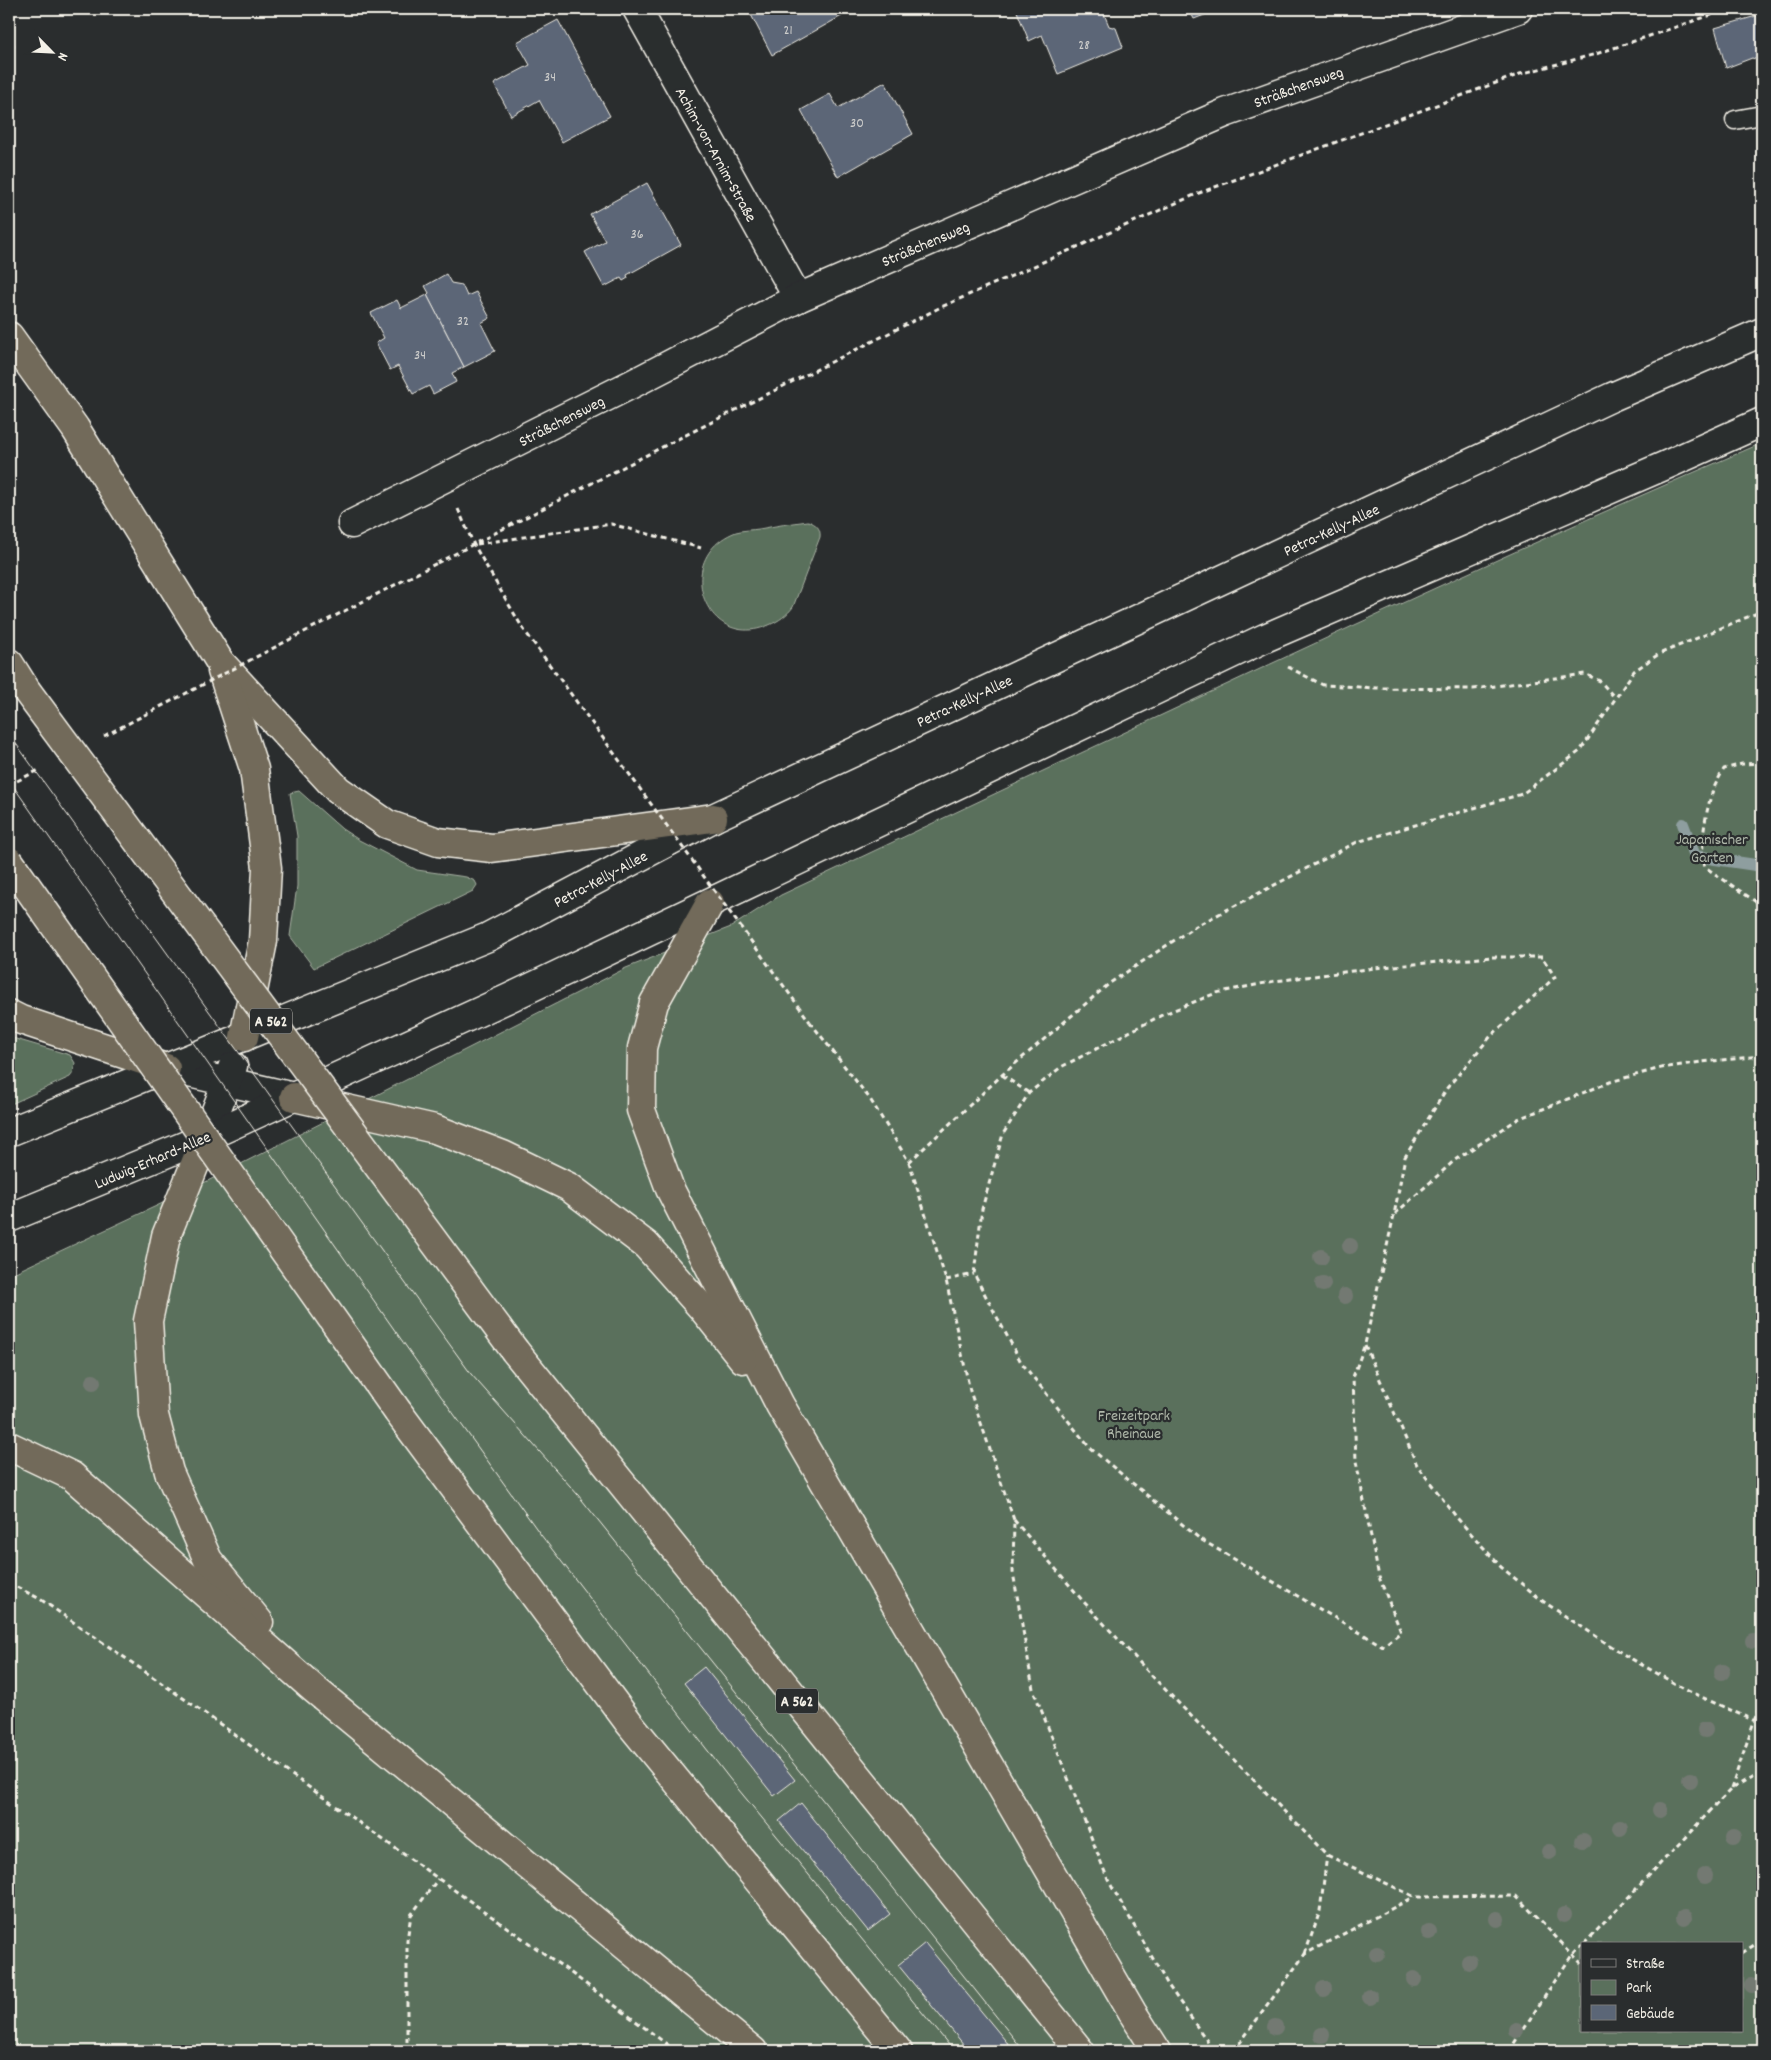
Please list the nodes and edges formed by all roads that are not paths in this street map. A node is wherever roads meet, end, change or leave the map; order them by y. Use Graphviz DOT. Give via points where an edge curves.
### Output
graph roads {
  1 [pos="637,9"];
  2 [pos="1518,9"];
  3 [pos="1762,115"];
  4 [pos="1735,120"];
  5 [pos="798,298"];
  6 [pos="1762,332"];
  7 [pos="9,336"];
  8 [pos="1762,422"];
  9 [pos="352,524"];
  10 [pos="220,662"];
  11 [pos="9,663"];
  12 [pos="712,818"];
  13 [pos="9,861"];
  14 [pos="710,903"];
  15 [pos="9,1014"];
  16 [pos="244,1037"];
  17 [pos="167,1068"];
  18 [pos="227,1082"];
  19 [pos="294,1096"];
  20 [pos="9,1132"];
  21 [pos="206,1137"];
  22 [pos="9,1218"];
  23 [pos="780,1405"];
  24 [pos="9,1446"];
  25 [pos="314,1689"];
  26 [pos="753,2051"];
  27 [pos="898,2051"];
  28 [pos="1080,2051"];
  29 [pos="1157,2051"];
  1 -- 5 [label="main road, Achim-von-Arnim-Straße"];
  2 -- 5 [label="main road, Sträßchensweg" via="1225,113"];
  3 -- 4 [label="lane"];
  5 -- 9 [label="main road, Sträßchensweg"];
  6 -- 12 [label="main road, Petra-Kelly-Allee" via="1612,398"];
  7 -- 10 [label="highway" via="75,428"];
  8 -- 14 [label="main road" via="1266,638"];
  10 -- 12 [label="highway" via="338,790 387,824 438,842 492,848"];
  10 -- 16 [label="highway" via="254,769 267,868 263,942"];
  11 -- 28 [label="highway, A 562, bridge" via="515,1351"];
  12 -- 16 [label="main road, Petra-Kelly-Allee" via="488,938"];
  13 -- 27 [label="highway, bridge" via="398,1412 630,1724"];
  14 -- 19 [label="main road"];
  14 -- 23 [label="highway" via="654,1003 642,1048 641,1110 670,1189"];
  15 -- 17 [label="highway"];
  16 -- 17 [label="main road, Petra-Kelly-Allee"];
  16 -- 18 [label="main road"];
  17 -- 18 [label="main road"];
  17 -- 20 [label="main road"];
  18 -- 19 [label="main road"];
  18 -- 21 [label="main road"];
  19 -- 21 [label="main road, Ludwig-Erhard-Allee"];
  19 -- 23 [label="highway" via="434,1129 504,1155 569,1187 646,1245 703,1309"];
  21 -- 22 [label="main road, Ludwig-Erhard-Allee"];
  21 -- 25 [label="highway" via="166,1236 148,1321 154,1415 168,1472 208,1560"];
  23 -- 29 [label="highway"];
  24 -- 25 [label="highway" via="72,1476"];
  25 -- 26 [label="highway"];
}
